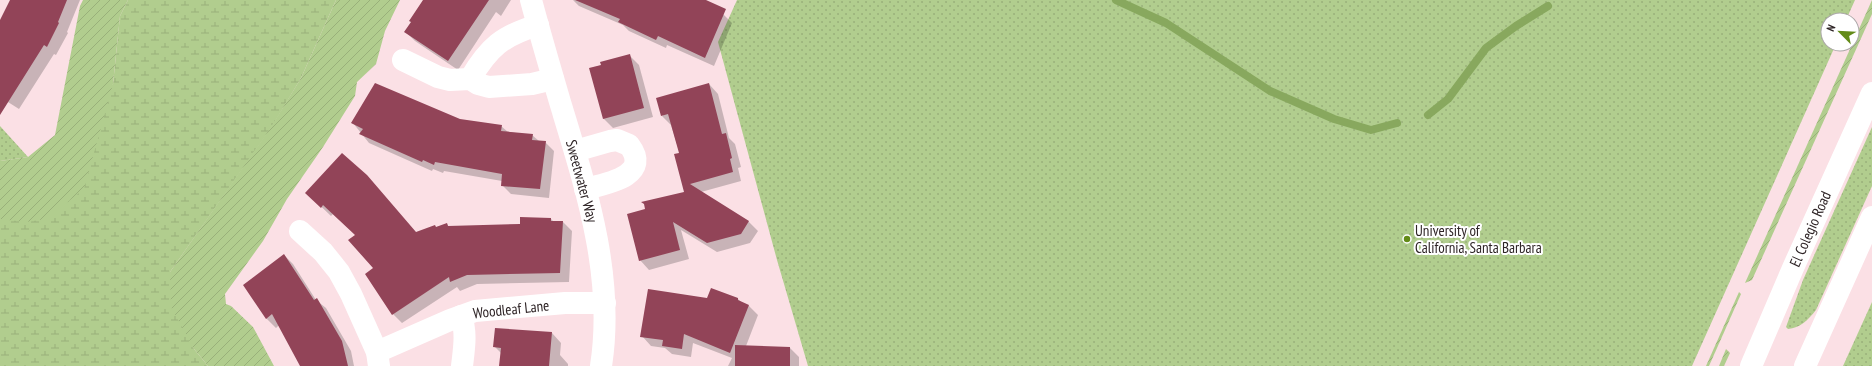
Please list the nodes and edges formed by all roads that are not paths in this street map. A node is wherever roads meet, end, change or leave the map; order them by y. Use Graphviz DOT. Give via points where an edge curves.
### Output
graph roads {
  1 [pos="531,0"];
  2 [pos="538,25"];
  3 [pos="403,60"];
  4 [pos="470,79"];
  5 [pos="553,79"];
  6 [pos="1872,93"];
  7 [pos="575,151"];
  8 [pos="585,189"];
  9 [pos="1872,217"];
  10 [pos="300,231"];
  11 [pos="605,303"];
  12 [pos="461,316"];
  13 [pos="378,359"];
  14 [pos="462,366"];
  15 [pos="604,366"];
  16 [pos="1751,366"];
  17 [pos="1805,366"];
  1 -- 2 [label="street, Sweetwater Way"];
  2 -- 4 [label="street" via="517,31 494,46 484,56"];
  2 -- 5 [label="street, Sweetwater Way"];
  3 -- 4 [label="street" via="438,77 450,80"];
  4 -- 5 [label="street" via="489,87 526,85"];
  5 -- 7 [label="street, Sweetwater Way"];
  6 -- 16 [label="street, El Colegio Road" via="1792,268"];
  7 -- 8 [label="street, Sweetwater Way"];
  7 -- 8 [label="street" via="617,140 629,145 636,156 633,168 625,177"];
  8 -- 11 [label="street, Sweetwater Way" via="598,241"];
  9 -- 17 [label="street"];
  10 -- 13 [label="street" via="323,252 339,272"];
  11 -- 12 [label="street, Woodleaf Lane" via="496,308"];
  11 -- 15 [label="street, Sweetwater Way"];
  12 -- 13 [label="street, Woodleaf Lane"];
  12 -- 14 [label="street" via="465,326"];
}
